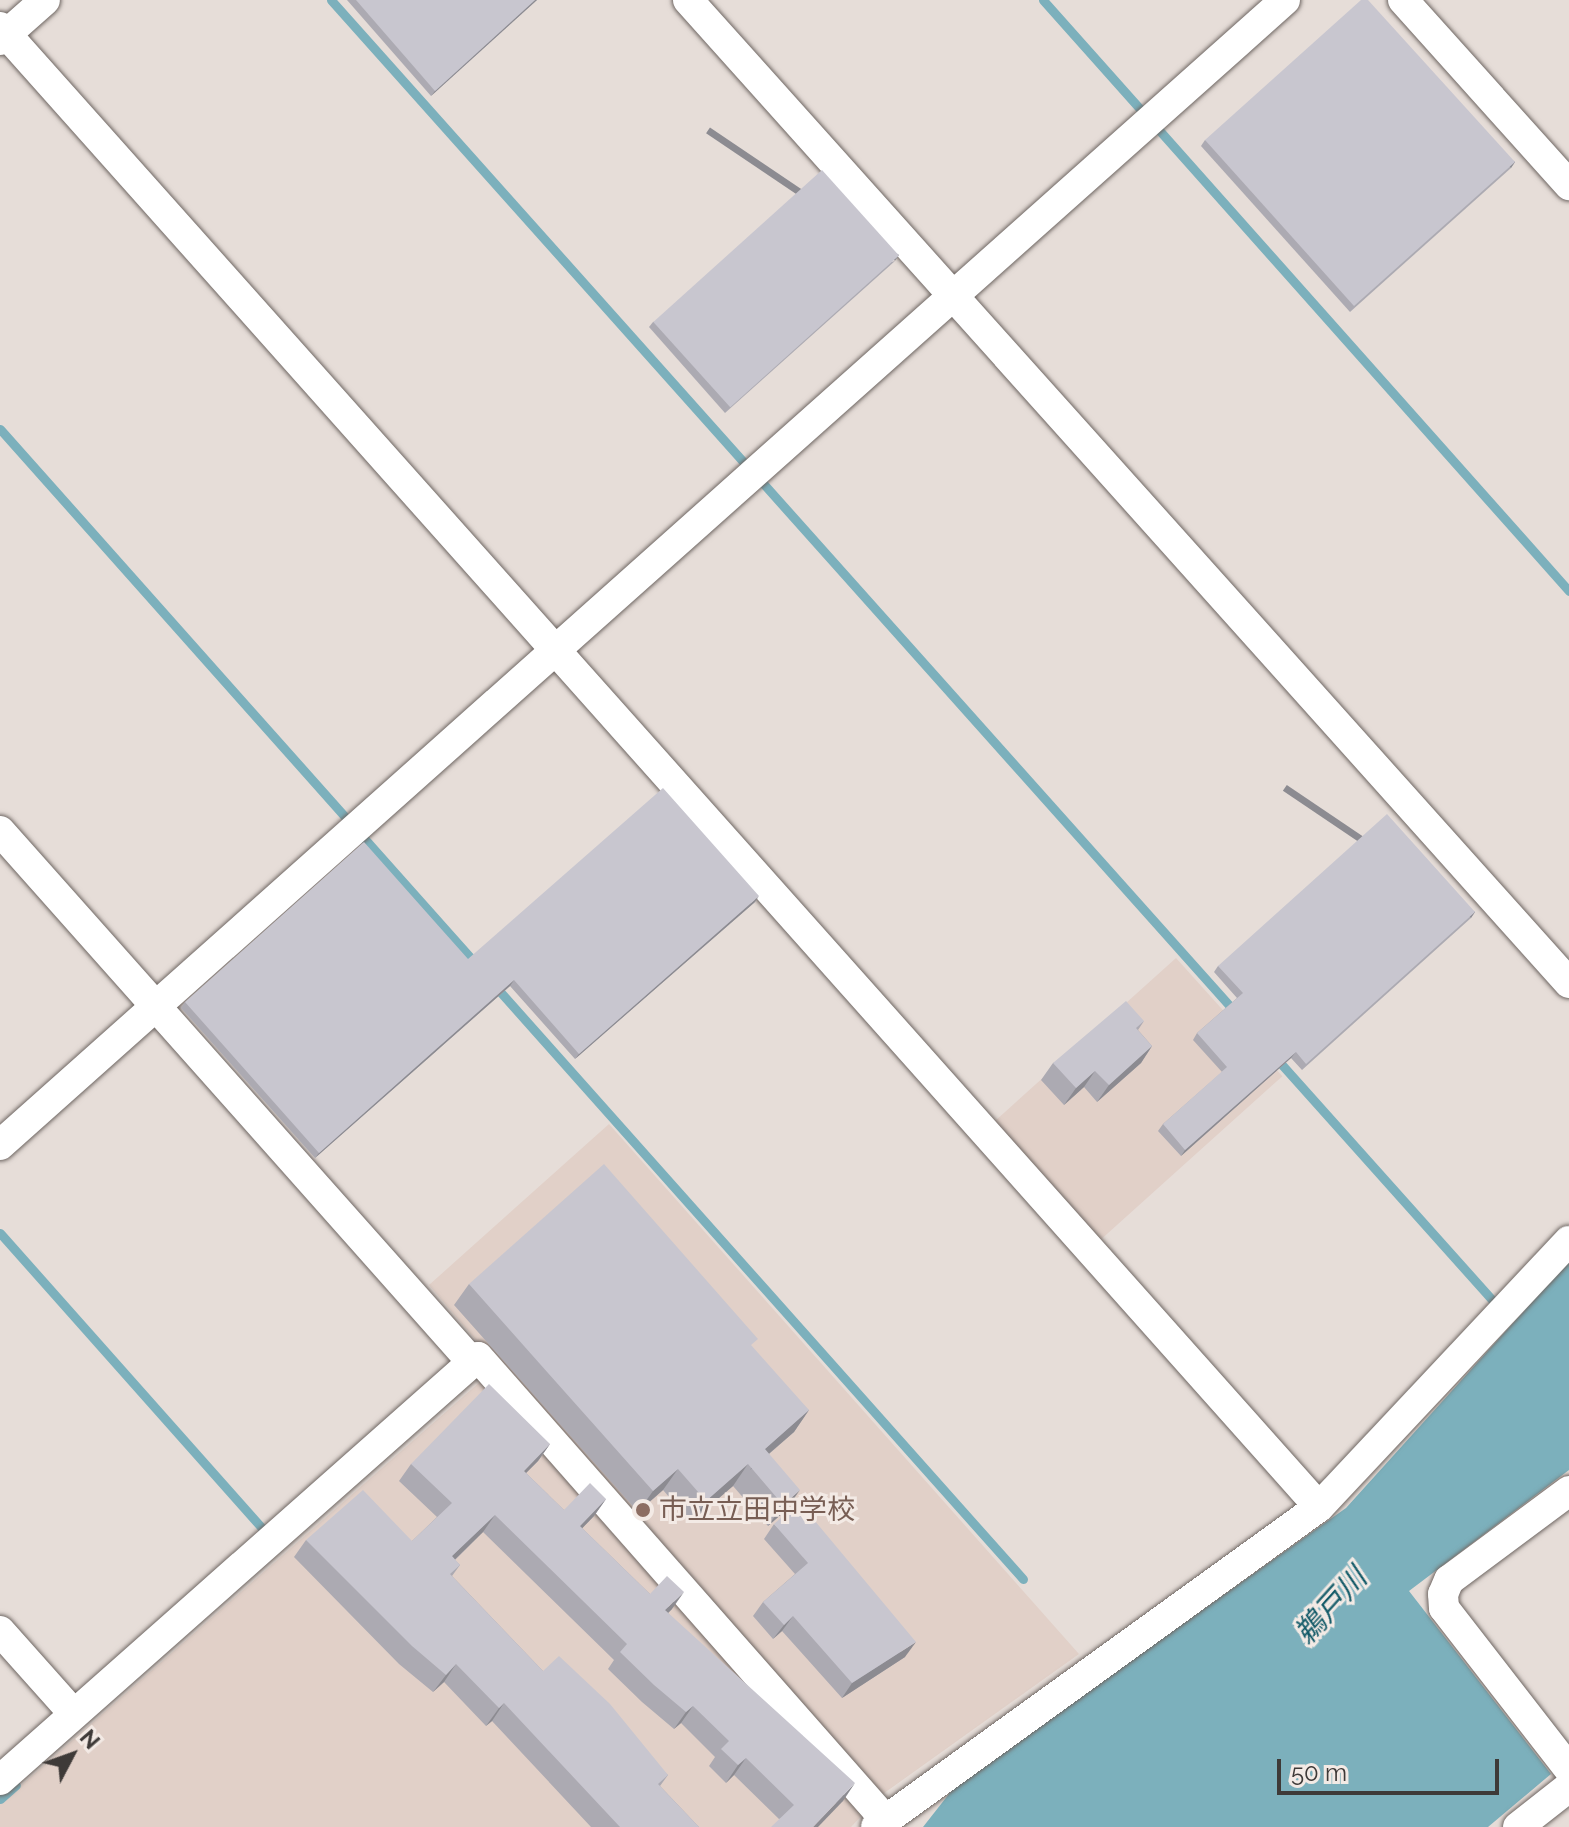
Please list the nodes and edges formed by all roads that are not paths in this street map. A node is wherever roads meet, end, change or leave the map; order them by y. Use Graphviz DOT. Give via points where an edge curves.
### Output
graph roads {
  1 [pos="45,0"];
  2 [pos="688,0"];
  3 [pos="1285,0"];
  4 [pos="1403,0"];
  5 [pos="2,34"];
  6 [pos="1569,185"];
  7 [pos="953,297"];
  8 [pos="555,650"];
  9 [pos="0,831"];
  10 [pos="1569,983"];
  11 [pos="156,1007"];
  12 [pos="0,1145"];
  13 [pos="1569,1241"];
  14 [pos="472,1362"];
  15 [pos="1569,1491"];
  16 [pos="1319,1507"];
  17 [pos="0,1631"];
  18 [pos="74,1714"];
  19 [pos="1569,1769"];
  20 [pos="0,1780"];
  21 [pos="1569,1787"];
  22 [pos="880,1822"];
  23 [pos="1518,1827"];
  1 -- 5 [label="street"];
  2 -- 7 [label="street"];
  3 -- 7 [label="street"];
  4 -- 6 [label="street"];
  5 -- 8 [label="street"];
  7 -- 8 [label="street"];
  7 -- 10 [label="street"];
  8 -- 11 [label="street"];
  8 -- 16 [label="street"];
  9 -- 11 [label="street"];
  11 -- 12 [label="street"];
  11 -- 14 [label="street"];
  13 -- 16 [label="street"];
  14 -- 18 [label="street"];
  14 -- 22 [label="street" via="478,1357"];
  15 -- 19 [label="street" via="1449,1580 1443,1594 1444,1608"];
  16 -- 22 [label="street"];
  17 -- 18 [label="street"];
  18 -- 20 [label="street"];
  21 -- 23 [label="street"];
}
